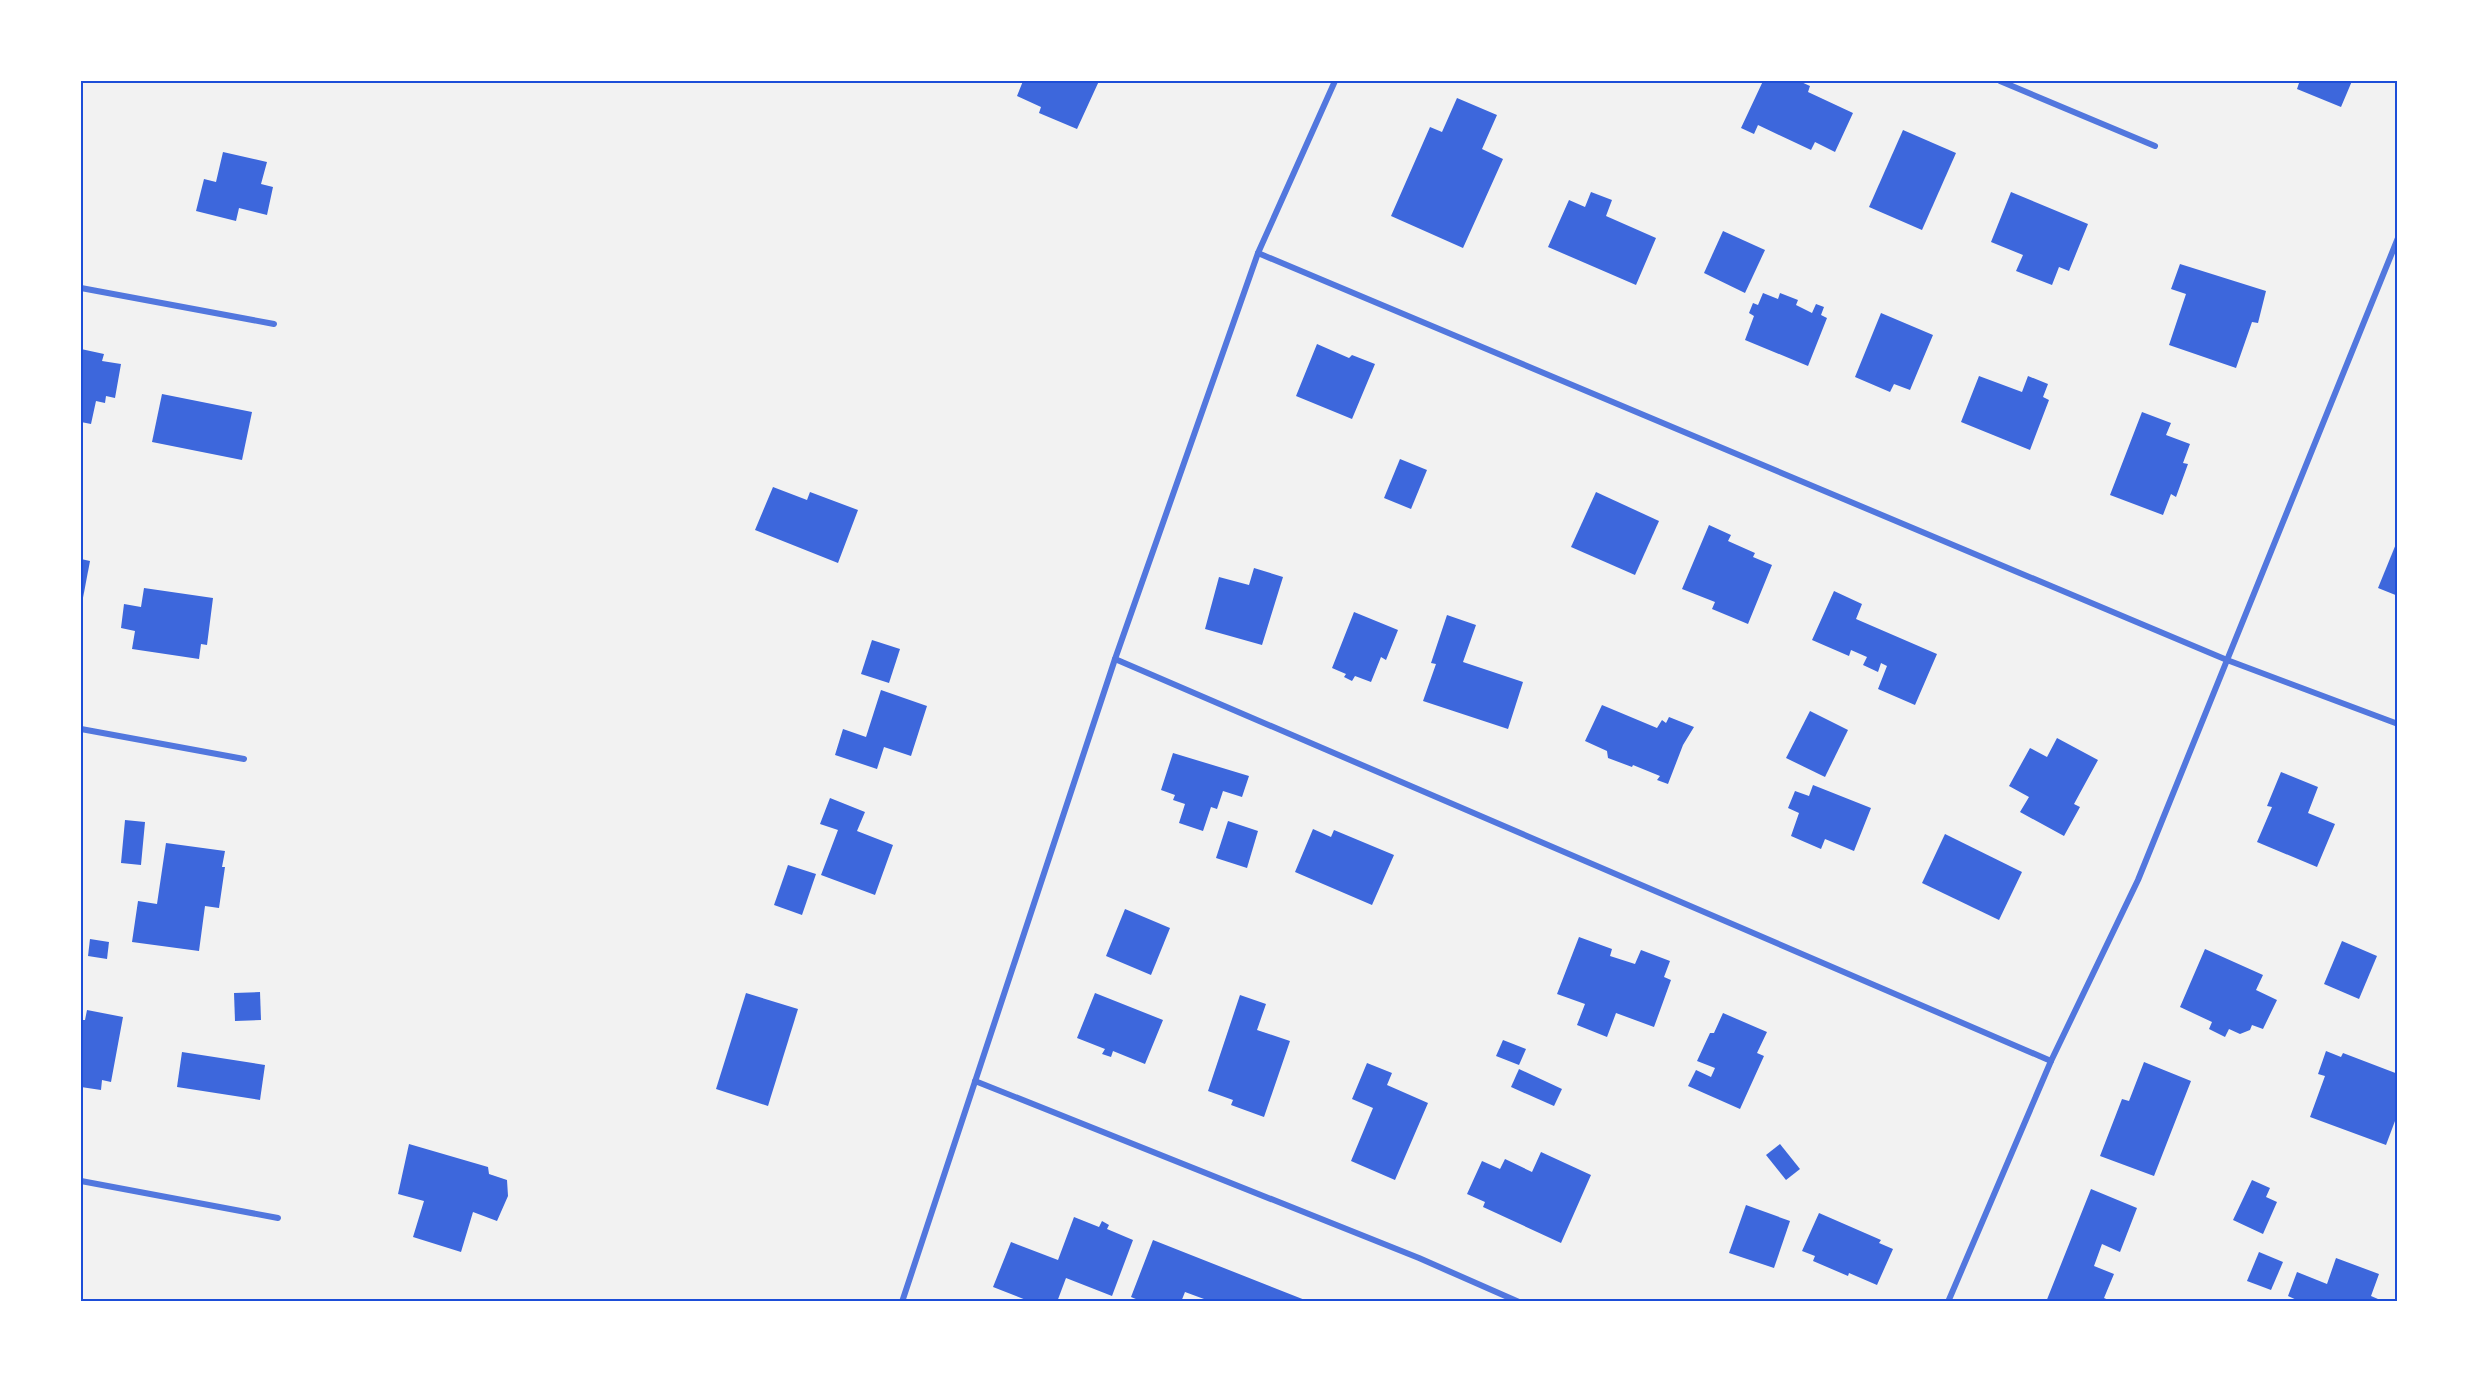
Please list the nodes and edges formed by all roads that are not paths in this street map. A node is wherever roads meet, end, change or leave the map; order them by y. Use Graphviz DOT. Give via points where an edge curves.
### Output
graph roads {
  1 [pos="1335,81"];
  2 [pos="2000,81"];
  3 [pos="2155,146"];
  4 [pos="2398,238"];
  5 [pos="1258,253"];
  6 [pos="81,288"];
  7 [pos="273,324"];
  8 [pos="1116,659"];
  9 [pos="2227,660"];
  10 [pos="2398,724"];
  11 [pos="81,729"];
  12 [pos="244,759"];
  13 [pos="2050,1061"];
  14 [pos="975,1081"];
  15 [pos="81,1181"];
  16 [pos="278,1218"];
  17 [pos="902,1302"];
  18 [pos="1520,1302"];
  19 [pos="1948,1302"];
  1 -- 5 [label="street"];
  2 -- 3 [label="street"];
  4 -- 9 [label="street"];
  5 -- 8 [label="street"];
  5 -- 9 [label="street"];
  6 -- 7 [label="street"];
  8 -- 13 [label="street"];
  8 -- 14 [label="street"];
  9 -- 10 [label="street"];
  9 -- 13 [label="street" via="2138,879"];
  11 -- 12 [label="street"];
  13 -- 19 [label="street"];
  14 -- 17 [label="street"];
  14 -- 18 [label="street"];
  15 -- 16 [label="street"];
}
